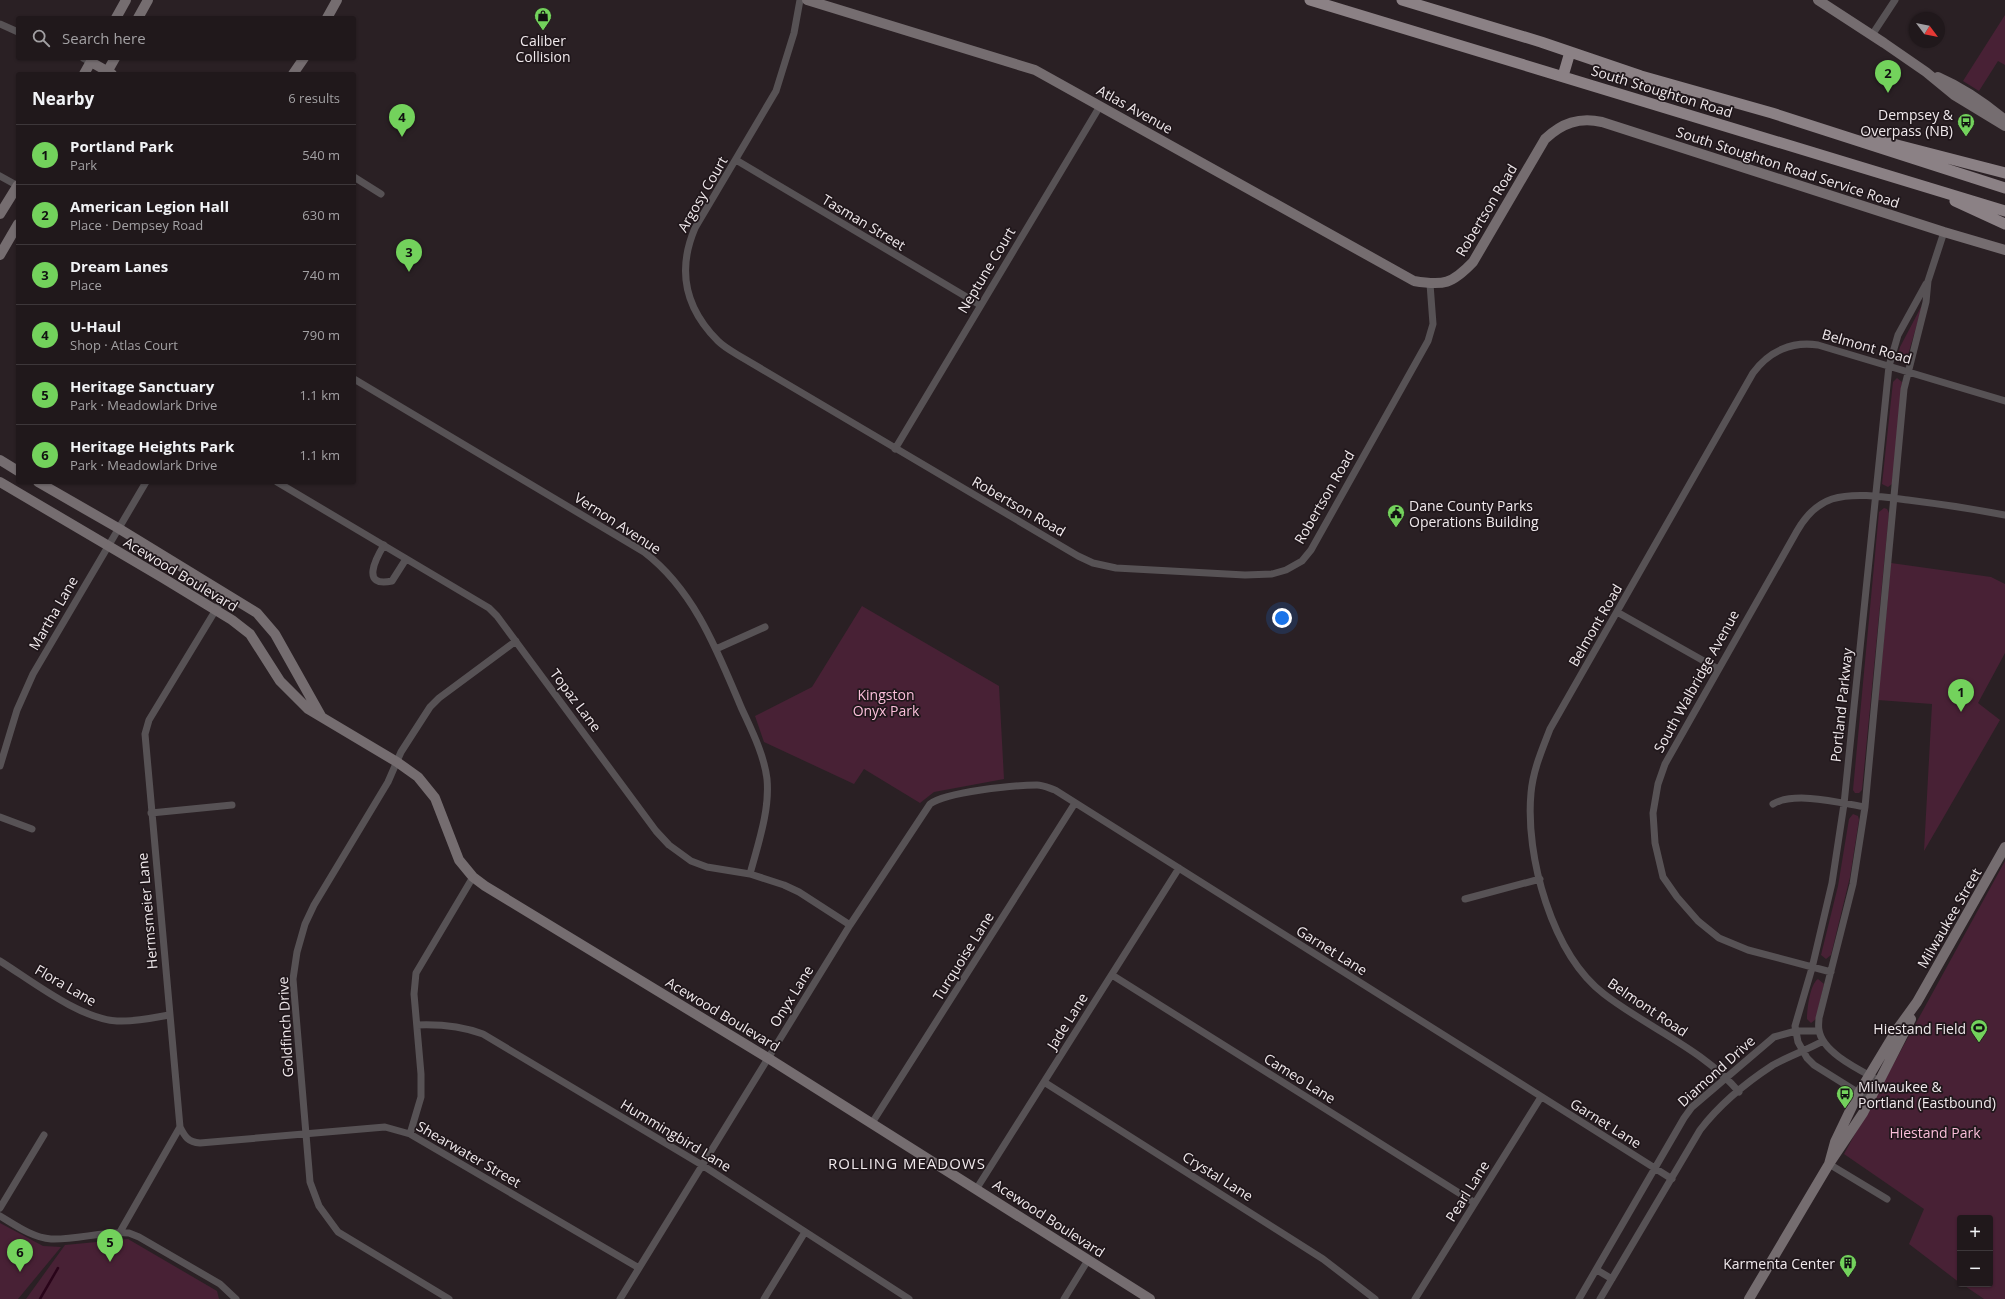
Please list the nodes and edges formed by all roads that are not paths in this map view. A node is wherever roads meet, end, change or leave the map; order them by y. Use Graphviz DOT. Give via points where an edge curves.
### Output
graph roads {
  1 [pos="126,0"];
  2 [pos="148,0"];
  3 [pos="337,0"];
  4 [pos="800,0"];
  5 [pos="807,0"];
  6 [pos="1310,0"];
  7 [pos="1402,0"];
  8 [pos="1818,0"];
  9 [pos="1895,0"];
  10 [pos="117,16"];
  11 [pos="139,16"];
  12 [pos="328,16"];
  13 [pos="0,24"];
  14 [pos="16,31"];
  15 [pos="1872,35"];
  16 [pos="1570,52"];
  17 [pos="89,60"];
  18 [pos="90,60"];
  19 [pos="114,60"];
  20 [pos="303,60"];
  21 [pos="85,72"];
  22 [pos="108,72"];
  23 [pos="109,72"];
  24 [pos="294,72"];
  25 [pos="1926,72"];
  26 [pos="1563,76"];
  27 [pos="1100,106"];
  28 [pos="1772,114"];
  29 [pos="2005,120"];
  30 [pos="1561,126"];
  31 [pos="2005,126"];
  32 [pos="736,160"];
  33 [pos="2005,173"];
  34 [pos="0,176"];
  35 [pos="356,178"];
  36 [pos="16,185"];
  37 [pos="1925,187"];
  38 [pos="2005,188"];
  39 [pos="16,189"];
  40 [pos="381,194"];
  41 [pos="2005,211"];
  42 [pos="0,214"];
  43 [pos="2005,224"];
  44 [pos="16,227"];
  45 [pos="1944,232"];
  46 [pos="2005,250"];
  47 [pos="0,255"];
  48 [pos="1928,281"];
  49 [pos="1430,284"];
  50 [pos="980,305"];
  51 [pos="1889,366"];
  52 [pos="1907,371"];
  53 [pos="356,380"];
  54 [pos="2005,401"];
  55 [pos="895,449"];
  56 [pos="0,460"];
  57 [pos="16,469"];
  58 [pos="0,482"];
  59 [pos="41,484"];
  60 [pos="145,484"];
  61 [pos="280,484"];
  62 [pos="1875,497"];
  63 [pos="1894,498"];
  64 [pos="2005,515"];
  65 [pos="118,528"];
  66 [pos="384,545"];
  67 [pos="107,546"];
  68 [pos="406,559"];
  69 [pos="226,593"];
  70 [pos="215,610"];
  71 [pos="1617,612"];
  72 [pos="765,627"];
  73 [pos="516,641"];
  74 [pos="716,649"];
  75 [pos="1718,669"];
  76 [pos="322,717"];
  77 [pos="397,762"];
  78 [pos="0,766"];
  79 [pos="966,793"];
  80 [pos="1075,803"];
  81 [pos="1773,804"];
  82 [pos="1844,804"];
  83 [pos="232,805"];
  84 [pos="1865,807"];
  85 [pos="151,813"];
  86 [pos="0,817"];
  87 [pos="32,829"];
  88 [pos="2004,850"];
  89 [pos="1179,868"];
  90 [pos="750,874"];
  91 [pos="473,878"];
  92 [pos="1540,879"];
  93 [pos="1465,899"];
  94 [pos="850,925"];
  95 [pos="0,961"];
  96 [pos="1812,968"];
  97 [pos="1831,972"];
  98 [pos="1112,975"];
  99 [pos="1917,1002"];
  100 [pos="170,1016"];
  101 [pos="417,1025"];
  102 [pos="1796,1031"];
  103 [pos="1819,1031"];
  104 [pos="1823,1041"];
  105 [pos="1804,1052"];
  106 [pos="768,1058"];
  107 [pos="1869,1075"];
  108 [pos="1726,1076"];
  109 [pos="1880,1081"];
  110 [pos="1044,1082"];
  111 [pos="1739,1092"];
  112 [pos="1858,1094"];
  113 [pos="1541,1097"];
  114 [pos="1870,1100"];
  115 [pos="872,1123"];
  116 [pos="180,1127"];
  117 [pos="305,1132"];
  118 [pos="410,1134"];
  119 [pos="44,1136"];
  120 [pos="1830,1164"];
  121 [pos="702,1165"];
  122 [pos="1655,1169"];
  123 [pos="1672,1179"];
  124 [pos="976,1188"];
  125 [pos="1887,1199"];
  126 [pos="1475,1203"];
  127 [pos="0,1208"];
  128 [pos="0,1216"];
  129 [pos="120,1232"];
  130 [pos="805,1232"];
  131 [pos="1088,1260"];
  132 [pos="639,1268"];
  133 [pos="1597,1270"];
  134 [pos="1612,1279"];
  135 [pos="236,1299"];
  136 [pos="449,1299"];
  137 [pos="620,1299"];
  138 [pos="764,1299"];
  139 [pos="909,1299"];
  140 [pos="1064,1299"];
  141 [pos="1150,1299"];
  142 [pos="1375,1299"];
  143 [pos="1415,1299"];
  144 [pos="1579,1299"];
  145 [pos="1600,1299"];
  146 [pos="1749,1299"];
  1 -- 10 [label="street"];
  2 -- 11 [label="street"];
  3 -- 12 [label="street"];
  4 -- 32 [label="street, Argosy Court" via="794,33 776,91"];
  5 -- 27 [label="street, Atlas Avenue" via="1030,68"];
  6 -- 26 [label="main road, South Stoughton Road"];
  7 -- 16 [label="main road, South Stoughton Road"];
  8 -- 15 [label="street"];
  9 -- 15 [label="street"];
  13 -- 14 [label="street"];
  15 -- 25 [label="street"];
  16 -- 26 [label="main road"];
  16 -- 28 [label="main road, South Stoughton Road" via="1641,76"];
  17 -- 21 [label="street"];
  18 -- 22 [label="street"];
  19 -- 23 [label="street"];
  20 -- 24 [label="street"];
  25 -- 29 [label="street" via="1954,85"];
  25 -- 31 [label="street" via="1954,95"];
  26 -- 37 [label="main road, South Stoughton Road"];
  27 -- 49 [label="street, Atlas Avenue" via="1402,276"];
  27 -- 50 [label="street, Neptune Court"];
  28 -- 33 [label="main road" via="1947,156"];
  28 -- 38 [label="main road, South Stoughton Road"];
  30 -- 45 [label="street, South Stoughton Road Service Road" via="1578,120 1602,122"];
  30 -- 49 [label="street, Robertson Road" via="1537,151 1473,262 1459,277 1444,284"];
  32 -- 50 [label="street, Tasman Street"];
  32 -- 55 [label="street, Argosy Court" via="688,244 685,271 687,286 691,303 700,320 718,342"];
  34 -- 36 [label="street"];
  35 -- 40 [label="street"];
  37 -- 41 [label="main road, South Stoughton Road"];
  37 -- 43 [label="main road"];
  39 -- 42 [label="street"];
  44 -- 47 [label="street"];
  45 -- 46 [label="street, South Stoughton Road Service Road"];
  45 -- 48 [label="street, Portland Parkway"];
  48 -- 51 [label="street, Portland Parkway" via="1898,335"];
  48 -- 52 [label="street, Portland Parkway" via="1926,302"];
  49 -- 55 [label="street, Robertson Road" via="1433,324 1428,341 1311,550 1296,564 1276,573 1117,568 1093,562 1021,524"];
  50 -- 55 [label="street, Neptune Court"];
  51 -- 52 [label="street, Belmont Road"];
  51 -- 62 [label="street, Portland Parkway"];
  51 -- 71 [label="street, Belmont Road" via="1811,344 1790,346 1765,359 1753,372"];
  52 -- 54 [label="street, Belmont Road"];
  52 -- 63 [label="street, Portland Parkway"];
  53 -- 74 [label="street, Vernon Avenue" via="644,552 664,570 692,603"];
  56 -- 57 [label="street"];
  58 -- 67 [label="street, Acewood Boulevard"];
  59 -- 65 [label="street, Acewood Boulevard"];
  60 -- 65 [label="street, Martha Lane"];
  61 -- 66 [label="street, Topaz Lane"];
  62 -- 63 [label="street, South Walbridge Avenue"];
  62 -- 75 [label="street, South Walbridge Avenue" via="1852,496 1833,499 1806,517"];
  62 -- 82 [label="street, Portland Parkway"];
  63 -- 64 [label="street, South Walbridge Avenue"];
  63 -- 84 [label="street, Portland Parkway"];
  65 -- 67 [label="street, Martha Lane"];
  65 -- 69 [label="street, Acewood Boulevard"];
  66 -- 68 [label="street, Topaz Lane"];
  66 -- 68 [label="street" via="372,568 373,576 378,581 392,581"];
  67 -- 70 [label="street, Acewood Boulevard"];
  67 -- 78 [label="street, Martha Lane" via="33,674 17,710"];
  68 -- 73 [label="street, Topaz Lane" via="489,608"];
  69 -- 70 [label="street, Hermsmeier Lane"];
  69 -- 76 [label="street, Acewood Boulevard" via="257,613 267,623"];
  70 -- 76 [label="street, Acewood Boulevard" via="250,634 280,681 308,709"];
  70 -- 85 [label="street, Hermsmeier Lane" via="149,720 145,734"];
  71 -- 75 [label="street"];
  71 -- 92 [label="street, Belmont Road" via="1550,729 1536,764 1529,823"];
  72 -- 74 [label="street"];
  73 -- 77 [label="street, Goldfinch Drive" via="439,698 420,721"];
  73 -- 90 [label="street, Topaz Lane" via="669,845 682,856 707,867"];
  74 -- 90 [label="street, Vernon Avenue" via="765,766 766,806"];
  75 -- 96 [label="street, South Walbridge Avenue" via="1665,764 1658,784 1654,813 1655,843 1663,877 1698,921 1718,938 1748,950"];
  76 -- 77 [label="street, Acewood Boulevard"];
  77 -- 91 [label="street, Acewood Boulevard" via="418,777 434,798 459,860"];
  77 -- 117 [label="street, Goldfinch Drive" via="388,782 314,905 297,952 293,992"];
  79 -- 80 [label="street, Garnet Lane" via="1038,785 1055,790"];
  79 -- 94 [label="street, Onyx Lane" via="945,796 930,804"];
  80 -- 89 [label="street, Garnet Lane"];
  80 -- 115 [label="street, Turquoise Lane"];
  81 -- 82 [label="street" via="1790,798"];
  82 -- 84 [label="street"];
  82 -- 96 [label="street, Portland Parkway" via="1837,856"];
  83 -- 85 [label="street"];
  84 -- 97 [label="street, Portland Parkway" via="1853,884"];
  85 -- 100 [label="street, Hermsmeier Lane"];
  86 -- 87 [label="street"];
  88 -- 99 [label="street, Milwaukee Street"];
  89 -- 98 [label="street, Jade Lane"];
  89 -- 113 [label="street, Garnet Lane"];
  90 -- 94 [label="street, Topaz Lane" via="798,892"];
  91 -- 101 [label="street" via="416,973 414,987"];
  91 -- 106 [label="street, Acewood Boulevard"];
  92 -- 93 [label="street"];
  92 -- 108 [label="street, Belmont Road" via="1549,912 1562,942 1588,979 1623,1008 1698,1055"];
  94 -- 106 [label="street, Onyx Lane"];
  95 -- 100 [label="street, Flora Lane" via="94,1017 117,1021"];
  96 -- 97 [label="street, South Walbridge Avenue"];
  96 -- 102 [label="street, Portland Parkway" via="1797,1014"];
  97 -- 103 [label="street, Portland Parkway" via="1819,1018"];
  98 -- 110 [label="street, Jade Lane"];
  98 -- 126 [label="street, Cameo Lane"];
  99 -- 107 [label="street, Milwaukee Street"];
  99 -- 109 [label="street, Milwaukee Street"];
  100 -- 116 [label="street, Hermsmeier Lane"];
  101 -- 118 [label="street" via="421,1097"];
  101 -- 121 [label="street, Hummingbird Lane" via="442,1024 467,1028 483,1034"];
  102 -- 103 [label="street, Diamond Drive"];
  102 -- 105 [label="street, Portland Parkway" via="1798,1042"];
  102 -- 108 [label="street, Diamond Drive" via="1774,1037"];
  103 -- 104 [label="street, Portland Parkway"];
  104 -- 105 [label="street"];
  104 -- 107 [label="street, Portland Parkway" via="1842,1059"];
  105 -- 111 [label="street" via="1774,1065"];
  105 -- 112 [label="street, Portland Parkway" via="1814,1066"];
  106 -- 115 [label="street, Acewood Boulevard"];
  106 -- 121 [label="street, Onyx Lane"];
  107 -- 109 [label="street, Portland Parkway"];
  107 -- 112 [label="street, Milwaukee Street"];
  108 -- 111 [label="street, Belmont Road"];
  108 -- 122 [label="street, Diamond Drive" via="1692,1107"];
  109 -- 114 [label="street, Milwaukee Street"];
  110 -- 124 [label="street, Jade Lane"];
  110 -- 142 [label="street, Crystal Lane" via="1323,1259"];
  111 -- 123 [label="street" via="1700,1130"];
  112 -- 114 [label="street, Portland Parkway"];
  112 -- 120 [label="street, Milwaukee Street" via="1835,1142"];
  113 -- 122 [label="street, Garnet Lane"];
  113 -- 126 [label="street, Pearl Lane"];
  114 -- 120 [label="street, Milwaukee Street"];
  115 -- 124 [label="street, Acewood Boulevard"];
  116 -- 117 [label="street, Shearwater Street" via="186,1138 200,1143"];
  116 -- 129 [label="street"];
  117 -- 118 [label="street, Shearwater Street" via="385,1127"];
  117 -- 136 [label="street, Goldfinch Drive" via="310,1182 319,1206 338,1232"];
  118 -- 132 [label="street, Shearwater Street"];
  119 -- 127 [label="street"];
  120 -- 125 [label="street"];
  120 -- 146 [label="street, Milwaukee Street"];
  121 -- 130 [label="street, Hummingbird Lane"];
  121 -- 132 [label="street, Onyx Lane"];
  122 -- 123 [label="street, Garnet Lane"];
  122 -- 133 [label="street, Diamond Drive"];
  123 -- 134 [label="street"];
  124 -- 131 [label="street, Acewood Boulevard"];
  126 -- 143 [label="street, Pearl Lane"];
  128 -- 129 [label="street" via="36,1235 51,1238"];
  129 -- 135 [label="street" via="146,1241 220,1284"];
  130 -- 138 [label="street"];
  130 -- 139 [label="street, Hummingbird Lane"];
  131 -- 140 [label="street"];
  131 -- 141 [label="street, Acewood Boulevard"];
  132 -- 137 [label="street, Onyx Lane"];
  133 -- 134 [label="street"];
  133 -- 144 [label="street, Diamond Drive"];
  134 -- 145 [label="street"];
}
